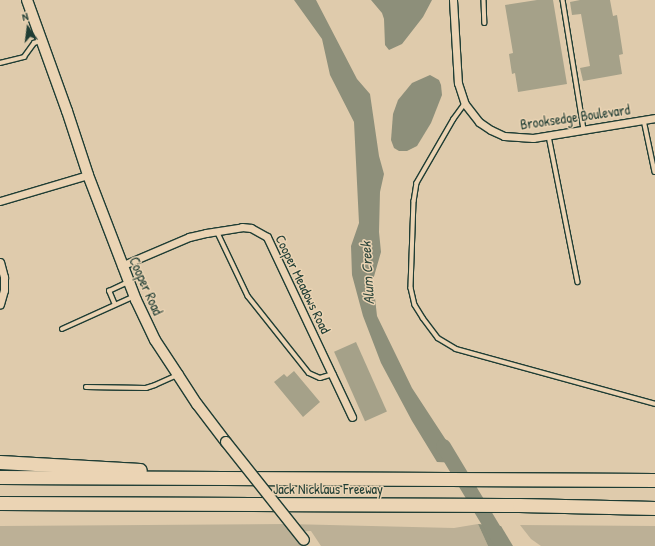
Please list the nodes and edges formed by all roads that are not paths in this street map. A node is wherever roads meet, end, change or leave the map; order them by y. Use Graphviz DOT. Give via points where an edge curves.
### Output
graph roads {
  1 [pos="27,0"];
  2 [pos="453,0"];
  3 [pos="484,0"];
  4 [pos="563,0"];
  5 [pos="485,23"];
  6 [pos="41,40"];
  7 [pos="0,63"];
  8 [pos="465,104"];
  9 [pos="655,118"];
  10 [pos="644,120"];
  11 [pos="584,130"];
  12 [pos="549,136"];
  13 [pos="655,172"];
  14 [pos="88,175"];
  15 [pos="0,201"];
  16 [pos="217,231"];
  17 [pos="0,262"];
  18 [pos="121,266"];
  19 [pos="128,282"];
  20 [pos="578,282"];
  21 [pos="134,296"];
  22 [pos="0,304"];
  23 [pos="115,305"];
  24 [pos="62,329"];
  25 [pos="333,374"];
  26 [pos="178,375"];
  27 [pos="86,387"];
  28 [pos="655,404"];
  29 [pos="352,417"];
  30 [pos="0,462"];
  31 [pos="0,477"];
  32 [pos="211,477"];
  33 [pos="655,480"];
  34 [pos="54,503"];
  35 [pos="0,504"];
  36 [pos="0,507"];
  37 [pos="655,508"];
  38 [pos="306,543"];
  1 -- 6 [label="street, Cooper Road"];
  2 -- 8 [label="street" via="458,83"];
  3 -- 5 [label="lane"];
  4 -- 11 [label="lane"];
  6 -- 7 [label="lane" via="34,43 24,56"];
  6 -- 14 [label="street, Cooper Road"];
  8 -- 12 [label="street, Brooksedge Boulevard" via="479,122 504,136"];
  8 -- 28 [label="lane" via="417,183 411,288 415,305 423,318 438,338 456,349"];
  9 -- 10 [label="street, Brooksedge Boulevard"];
  10 -- 11 [label="street, Brooksedge Boulevard"];
  10 -- 13 [label="lane"];
  11 -- 12 [label="street, Brooksedge Boulevard"];
  12 -- 20 [label="lane"];
  14 -- 15 [label="street"];
  14 -- 18 [label="street, Cooper Road"];
  16 -- 18 [label="street, Cooper Meadows Road" via="189,237"];
  16 -- 25 [label="lane" via="248,296 309,373 320,378"];
  16 -- 25 [label="street, Cooper Meadows Road" via="242,227 251,228 267,236"];
  17 -- 22 [label="street" via="4,283"];
  18 -- 19 [label="street, Cooper Road"];
  19 -- 21 [label="street, Cooper Road"];
  19 -- 23 [label="lane" via="109,291"];
  21 -- 23 [label="lane"];
  21 -- 26 [label="street, Cooper Road" via="155,340"];
  23 -- 24 [label="lane"];
  25 -- 29 [label="street, Cooper Meadows Road"];
  26 -- 27 [label="lane" via="150,387"];
  26 -- 38 [label="street, Cooper Road, bridge" via="197,404"];
  30 -- 32 [label="highway"];
  31 -- 32 [label="highway, Jack Nicklaus Freeway"];
  32 -- 33 [label="highway, Jack Nicklaus Freeway"];
  34 -- 35 [label="highway, Jack Nicklaus Freeway"];
  34 -- 36 [label="highway"];
  34 -- 37 [label="highway, Jack Nicklaus Freeway"];
}
